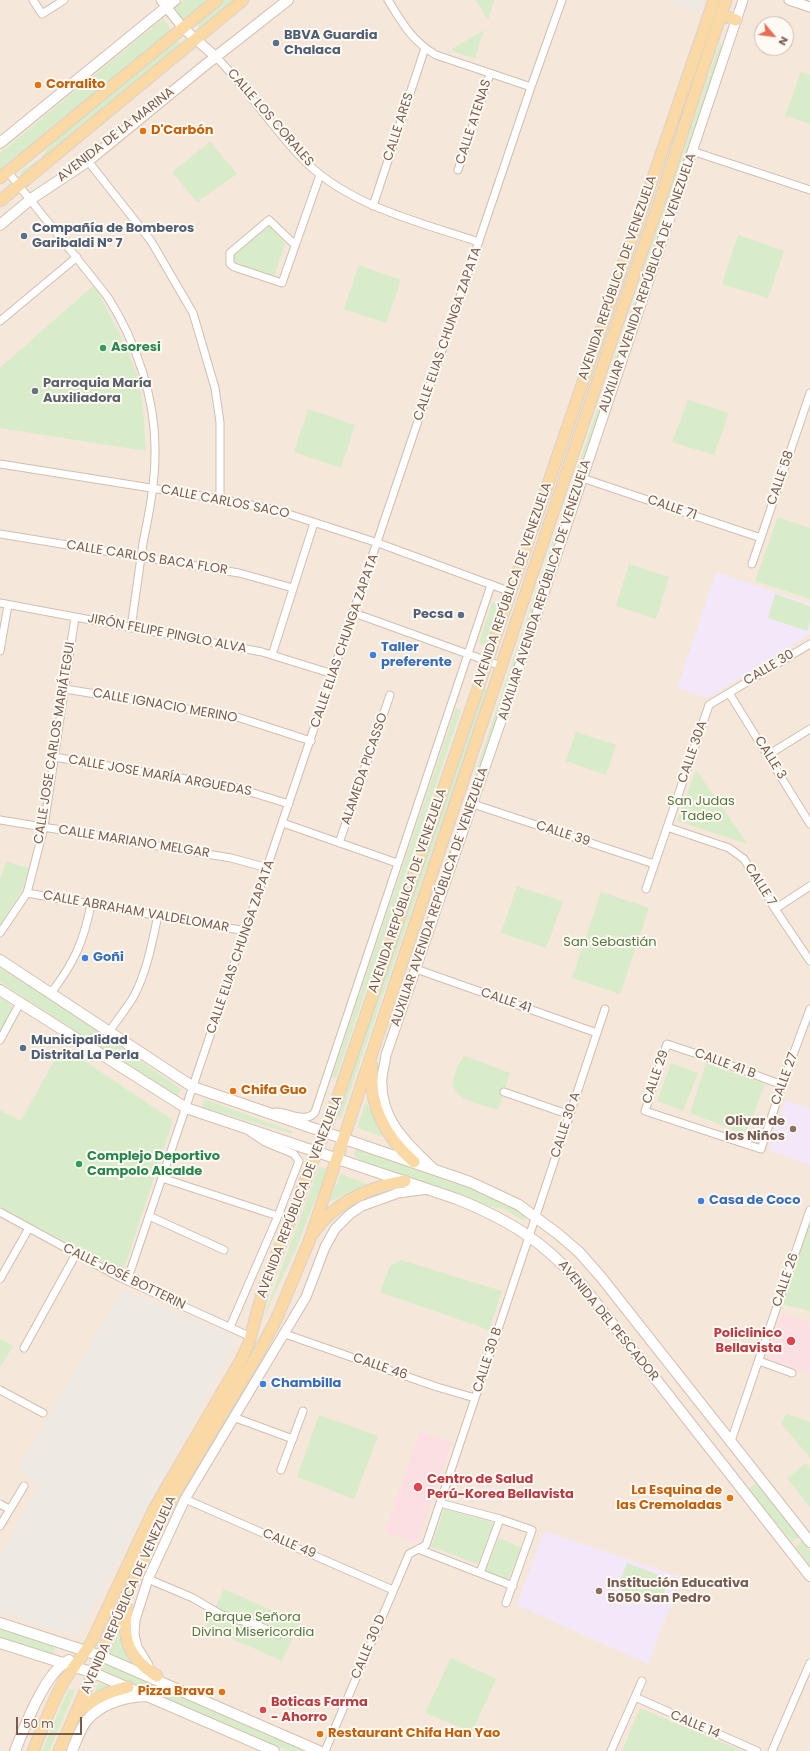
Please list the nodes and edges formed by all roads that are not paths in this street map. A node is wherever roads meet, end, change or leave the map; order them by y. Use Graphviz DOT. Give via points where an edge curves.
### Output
graph roads {
  1 [pos="34,0"];
  2 [pos="64,0"];
  3 [pos="175,0"];
  4 [pos="217,0"];
  5 [pos="243,0"];
  6 [pos="288,0"];
  7 [pos="388,0"];
  8 [pos="562,0"];
  9 [pos="714,0"];
  10 [pos="726,0"];
  11 [pos="744,0"];
  12 [pos="789,0"];
  13 [pos="163,4"];
  14 [pos="810,7"];
  15 [pos="721,14"];
  16 [pos="736,20"];
  17 [pos="182,28"];
  18 [pos="195,40"];
  19 [pos="425,48"];
  20 [pos="216,57"];
  21 [pos="490,74"];
  22 [pos="531,88"];
  23 [pos="0,143"];
  24 [pos="692,151"];
  25 [pos="88,161"];
  26 [pos="458,170"];
  27 [pos="4,175"];
  28 [pos="320,175"];
  29 [pos="20,186"];
  30 [pos="810,190"];
  31 [pos="31,200"];
  32 [pos="0,202"];
  33 [pos="373,206"];
  34 [pos="0,225"];
  35 [pos="479,242"];
  36 [pos="295,245"];
  37 [pos="77,257"];
  38 [pos="0,321"];
  39 [pos="810,393"];
  40 [pos="0,464"];
  41 [pos="582,478"];
  42 [pos="153,488"];
  43 [pos="220,499"];
  44 [pos="314,523"];
  45 [pos="0,534"];
  46 [pos="761,538"];
  47 [pos="378,543"];
  48 [pos="141,558"];
  49 [pos="752,564"];
  50 [pos="491,585"];
  51 [pos="293,588"];
  52 [pos="511,592"];
  53 [pos="0,603"];
  54 [pos="8,605"];
  55 [pos="354,613"];
  56 [pos="76,617"];
  57 [pos="131,628"];
  58 [pos="810,644"];
  59 [pos="0,651"];
  60 [pos="468,653"];
  61 [pos="272,655"];
  62 [pos="487,660"];
  63 [pos="501,666"];
  64 [pos="333,674"];
  65 [pos="65,689"];
  66 [pos="729,693"];
  67 [pos="390,695"];
  68 [pos="810,729"];
  69 [pos="311,741"];
  70 [pos="768,755"];
  71 [pos="54,757"];
  72 [pos="289,804"];
  73 [pos="473,804"];
  74 [pos="0,820"];
  75 [pos="283,823"];
  76 [pos="810,824"];
  77 [pos="44,827"];
  78 [pos="667,827"];
  79 [pos="339,842"];
  80 [pos="397,862"];
  81 [pos="654,864"];
  82 [pos="268,868"];
  83 [pos="810,886"];
  84 [pos="646,889"];
  85 [pos="27,893"];
  86 [pos="91,904"];
  87 [pos="774,909"];
  88 [pos="158,915"];
  89 [pos="246,931"];
  90 [pos="0,932"];
  91 [pos="0,960"];
  92 [pos="810,961"];
  93 [pos="416,969"];
  94 [pos="0,990"];
  95 [pos="51,993"];
  96 [pos="20,1003"];
  97 [pos="605,1009"];
  98 [pos="810,1009"];
  99 [pos="110,1032"];
  100 [pos="597,1033"];
  101 [pos="0,1040"];
  102 [pos="667,1044"];
  103 [pos="375,1045"];
  104 [pos="782,1085"];
  105 [pos="193,1087"];
  106 [pos="504,1092"];
  107 [pos="186,1108"];
  108 [pos="264,1112"];
  109 [pos="570,1115"];
  110 [pos="245,1128"];
  111 [pos="324,1133"];
  112 [pos="343,1139"];
  113 [pos="761,1149"];
  114 [pos="317,1152"];
  115 [pos="337,1159"];
  116 [pos="414,1162"];
  117 [pos="434,1169"];
  118 [pos="162,1178"];
  119 [pos="405,1181"];
  120 [pos="428,1189"];
  121 [pos="810,1210"];
  122 [pos="0,1212"];
  123 [pos="149,1216"];
  124 [pos="278,1216"];
  125 [pos="536,1216"];
  126 [pos="29,1228"];
  127 [pos="529,1236"];
  128 [pos="310,1239"];
  129 [pos="224,1250"];
  130 [pos="76,1254"];
  131 [pos="0,1280"];
  132 [pos="127,1281"];
  133 [pos="230,1327"];
  134 [pos="285,1334"];
  135 [pos="251,1336"];
  136 [pos="24,1348"];
  137 [pos="759,1361"];
  138 [pos="792,1373"];
  139 [pos="0,1390"];
  140 [pos="475,1398"];
  141 [pos="303,1411"];
  142 [pos="43,1413"];
  143 [pos="233,1417"];
  144 [pos="293,1439"];
  145 [pos="732,1441"];
  146 [pos="281,1470"];
  147 [pos="24,1486"];
  148 [pos="185,1499"];
  149 [pos="440,1503"];
  150 [pos="0,1504"];
  151 [pos="9,1509"];
  152 [pos="500,1519"];
  153 [pos="0,1526"];
  154 [pos="810,1542"];
  155 [pos="418,1549"];
  156 [pos="480,1574"];
  157 [pos="810,1576"];
  158 [pos="148,1578"];
  159 [pos="512,1586"];
  160 [pos="131,1590"];
  161 [pos="393,1590"];
  162 [pos="506,1603"];
  163 [pos="0,1623"];
  164 [pos="278,1635"];
  165 [pos="0,1643"];
  166 [pos="87,1651"];
  167 [pos="102,1656"];
  168 [pos="810,1663"];
  169 [pos="70,1664"];
  170 [pos="94,1673"];
  171 [pos="157,1676"];
  172 [pos="642,1681"];
  173 [pos="128,1687"];
  174 [pos="181,1690"];
  175 [pos="148,1696"];
  176 [pos="635,1698"];
  177 [pos="75,1714"];
  178 [pos="14,1751"];
  179 [pos="33,1751"];
  180 [pos="59,1751"];
  181 [pos="72,1751"];
  182 [pos="274,1751"];
  183 [pos="319,1751"];
  184 [pos="325,1751"];
  185 [pos="611,1751"];
  186 [pos="757,1751"];
  187 [pos="772,1751"];
  1 -- 2 [label="street" via="42,14"];
  3 -- 13 [label="main road"];
  4 -- 17 [label="main road"];
  5 -- 18 [label="main road, AVENIDA DE LA MARINA"];
  6 -- 20 [label="main road, AVENIDA DE LA MARINA"];
  7 -- 19 [label="street" via="413,39"];
  8 -- 22 [label="street, CALLE ELIAS CHUNGA ZAPATA"];
  9 -- 52 [label="main road, AVENIDA REPÚBLICA DE VENEZUELA"];
  10 -- 15 [label="main road, AVENIDA REPÚBLICA DE VENEZUELA"];
  11 -- 16 [label="street, AUXILIAR AVENIDA REPÚBLICA DE VENEZUELA"];
  12 -- 14 [label="street"];
  13 -- 17 [label="street"];
  13 -- 23 [label="main road"];
  15 -- 16 [label="main road"];
  15 -- 63 [label="main road, AVENIDA REPÚBLICA DE VENEZUELA"];
  16 -- 24 [label="street, AUXILIAR AVENIDA REPÚBLICA DE VENEZUELA"];
  17 -- 18 [label="street"];
  17 -- 27 [label="main road"];
  18 -- 20 [label="street"];
  18 -- 29 [label="main road, AVENIDA DE LA MARINA"];
  19 -- 21 [label="street" via="436,55"];
  19 -- 33 [label="street, CALLE ARES"];
  20 -- 25 [label="main road, AVENIDA DE LA MARINA"];
  20 -- 28 [label="street, CALLE LOS CORALES" via="298,155"];
  21 -- 22 [label="street"];
  21 -- 26 [label="street, CALLE ATENAS"];
  22 -- 35 [label="street, CALLE ELIAS CHUNGA ZAPATA"];
  24 -- 30 [label="street"];
  24 -- 41 [label="street, AUXILIAR AVENIDA REPÚBLICA DE VENEZUELA"];
  25 -- 31 [label="main road, AVENIDA DE LA MARINA"];
  25 -- 43 [label="street" via="151,241 193,313 215,388 220,422"];
  27 -- 29 [label="street"];
  28 -- 33 [label="street, CALLE LOS CORALES" via="350,195"];
  28 -- 36 [label="street"];
  29 -- 31 [label="street"];
  29 -- 32 [label="main road, AVENIDA DE LA MARINA"];
  31 -- 34 [label="main road, AVENIDA DE LA MARINA"];
  31 -- 37 [label="street"];
  33 -- 35 [label="street, CALLE LOS CORALES"];
  35 -- 47 [label="street, CALLE ELIAS CHUNGA ZAPATA"];
  36 -- 36 [label="street" via="282,283 230,264 230,253 269,220"];
  37 -- 38 [label="street"];
  37 -- 42 [label="street" via="117,311 136,356 152,413 155,452"];
  39 -- 46 [label="street, CALLE 58"];
  40 -- 42 [label="street, CALLE CARLOS SACO"];
  41 -- 46 [label="street, CALLE 71"];
  41 -- 73 [label="street, AUXILIAR AVENIDA REPÚBLICA DE VENEZUELA"];
  42 -- 43 [label="street, CALLE CARLOS SACO"];
  42 -- 48 [label="street"];
  43 -- 44 [label="street, CALLE CARLOS SACO" via="276,510"];
  44 -- 47 [label="street, CALLE CARLOS SACO"];
  44 -- 51 [label="street"];
  45 -- 48 [label="street, CALLE CARLOS BACA FLOR"];
  46 -- 49 [label="street, CALLE 58"];
  47 -- 50 [label="street, CALLE CARLOS SACO"];
  47 -- 55 [label="street, CALLE ELIAS CHUNGA ZAPATA"];
  48 -- 51 [label="street, CALLE CARLOS BACA FLOR" via="240,573"];
  48 -- 57 [label="street"];
  50 -- 52 [label="street, CALLE CARLOS SACO"];
  50 -- 60 [label="street"];
  51 -- 61 [label="street"];
  52 -- 62 [label="main road, AVENIDA REPÚBLICA DE VENEZUELA"];
  53 -- 54 [label="street, JIRÓN FELIPE PINGLO ALVA"];
  54 -- 56 [label="street, JIRÓN FELIPE PINGLO ALVA"];
  54 -- 59 [label="street"];
  55 -- 60 [label="street"];
  55 -- 64 [label="street, CALLE ELIAS CHUNGA ZAPATA"];
  56 -- 57 [label="street, JIRÓN FELIPE PINGLO ALVA"];
  56 -- 65 [label="street, CALLE JOSE CARLOS MARIÁTEGUI"];
  57 -- 61 [label="street, JIRÓN FELIPE PINGLO ALVA"];
  58 -- 66 [label="street, CALLE 30"];
  60 -- 62 [label="street"];
  60 -- 80 [label="street"];
  61 -- 64 [label="street, JIRÓN FELIPE PINGLO ALVA"];
  62 -- 63 [label="street"];
  62 -- 111 [label="main road, AVENIDA REPÚBLICA DE VENEZUELA"];
  63 -- 103 [label="main road, AVENIDA REPÚBLICA DE VENEZUELA"];
  64 -- 69 [label="street, CALLE ELIAS CHUNGA ZAPATA"];
  65 -- 69 [label="street, CALLE IGNACIO MERINO" via="237,717"];
  65 -- 71 [label="street, CALLE JOSE CARLOS MARIÁTEGUI"];
  66 -- 70 [label="street, CALLE 3"];
  66 -- 78 [label="street, CALLE 30A" via="709,705"];
  67 -- 79 [label="street, ALAMEDA PICASSO"];
  68 -- 70 [label="street"];
  69 -- 72 [label="street, CALLE ELIAS CHUNGA ZAPATA"];
  70 -- 76 [label="street, CALLE 3"];
  71 -- 72 [label="street, CALLE JOSE MARÍA ARGUEDAS" via="234,787"];
  71 -- 77 [label="street, CALLE JOSE CARLOS MARIÁTEGUI"];
  72 -- 75 [label="street, CALLE ELIAS CHUNGA ZAPATA"];
  73 -- 81 [label="street, CALLE 39"];
  73 -- 93 [label="street, AUXILIAR AVENIDA REPÚBLICA DE VENEZUELA"];
  74 -- 77 [label="street, CALLE MARIANO MELGAR"];
  75 -- 79 [label="street"];
  75 -- 82 [label="street, CALLE ELIAS CHUNGA ZAPATA"];
  77 -- 82 [label="street, CALLE MARIANO MELGAR" via="231,858"];
  77 -- 85 [label="street, CALLE JOSE CARLOS MARIÁTEGUI"];
  78 -- 81 [label="street, CALLE 30A"];
  78 -- 87 [label="street, CALLE 7" via="737,853 744,859"];
  79 -- 80 [label="street"];
  80 -- 108 [label="street" via="315,1112 306,1118 279,1112"];
  81 -- 84 [label="street, CALLE 30A"];
  82 -- 89 [label="street, CALLE ELIAS CHUNGA ZAPATA"];
  83 -- 87 [label="street"];
  85 -- 86 [label="street, CALLE ABRAHAM VALDELOMAR"];
  85 -- 90 [label="street, CALLE JOSE CARLOS MARIÁTEGUI"];
  86 -- 88 [label="street, CALLE ABRAHAM VALDELOMAR"];
  86 -- 95 [label="street" via="79,949"];
  87 -- 92 [label="street, CALLE 7"];
  88 -- 89 [label="street, CALLE ABRAHAM VALDELOMAR"];
  88 -- 99 [label="street" via="142,978"];
  89 -- 105 [label="street, CALLE ELIAS CHUNGA ZAPATA"];
  91 -- 95 [label="main road, AVENIDA DEL PESCADOR"];
  93 -- 100 [label="street, CALLE 41"];
  93 -- 117 [label="street, AUXILIAR AVENIDA REPÚBLICA DE VENEZUELA" via="386,1056 382,1078 390,1116 400,1136"];
  94 -- 96 [label="main road, AVENIDA DEL PESCADOR"];
  95 -- 99 [label="main road, AVENIDA DEL PESCADOR"];
  96 -- 101 [label="street"];
  96 -- 107 [label="main road, AVENIDA DEL PESCADOR"];
  97 -- 100 [label="street"];
  98 -- 104 [label="street, CALLE 27"];
  99 -- 105 [label="main road, AVENIDA DEL PESCADOR"];
  100 -- 109 [label="street, CALLE 30 A"];
  102 -- 104 [label="street, CALLE 41 B"];
  102 -- 113 [label="street, CALLE 29" via="645,1111"];
  103 -- 112 [label="main road, AVENIDA REPÚBLICA DE VENEZUELA"];
  103 -- 116 [label="main road" via="371,1080 378,1115 393,1141"];
  104 -- 113 [label="street, CALLE 27"];
  105 -- 107 [label="street, CALLE ELIAS CHUNGA ZAPATA"];
  105 -- 108 [label="main road, AVENIDA DEL PESCADOR"];
  106 -- 109 [label="street"];
  107 -- 110 [label="main road, AVENIDA DEL PESCADOR"];
  107 -- 118 [label="street, CALLE ELIAS CHUNGA ZAPATA"];
  108 -- 111 [label="main road, AVENIDA DEL PESCADOR"];
  109 -- 125 [label="street, CALLE 30 A"];
  110 -- 114 [label="main road, AVENIDA DEL PESCADOR"];
  110 -- 124 [label="street" via="265,1142 298,1157"];
  111 -- 112 [label="main road, AVENIDA DEL PESCADOR"];
  111 -- 114 [label="main road, AVENIDA REPÚBLICA DE VENEZUELA"];
  112 -- 115 [label="main road, AVENIDA REPÚBLICA DE VENEZUELA"];
  112 -- 116 [label="main road, AVENIDA DEL PESCADOR"];
  114 -- 115 [label="main road, AVENIDA DEL PESCADOR"];
  114 -- 135 [label="main road, AVENIDA REPÚBLICA DE VENEZUELA" via="263,1290"];
  115 -- 119 [label="main road, AVENIDA DEL PESCADOR"];
  115 -- 128 [label="main road, AVENIDA REPÚBLICA DE VENEZUELA"];
  116 -- 117 [label="main road, AVENIDA DEL PESCADOR"];
  117 -- 125 [label="main road, AVENIDA DEL PESCADOR" via="484,1188"];
  118 -- 123 [label="street, CALLE ELIAS CHUNGA ZAPATA"];
  118 -- 124 [label="street"];
  119 -- 120 [label="main road, AVENIDA DEL PESCADOR"];
  119 -- 128 [label="main road" via="388,1184 356,1196 329,1215"];
  120 -- 127 [label="main road, AVENIDA DEL PESCADOR" via="494,1214"];
  120 -- 134 [label="street" via="380,1198 350,1214 335,1229 325,1246 306,1297"];
  121 -- 137 [label="street, CALLE 26"];
  122 -- 126 [label="street, CALLE JOSÉ BOTTERIN"];
  123 -- 129 [label="street"];
  123 -- 132 [label="street, CALLE ELIAS CHUNGA ZAPATA"];
  124 -- 133 [label="street"];
  125 -- 127 [label="street, CALLE 30 B"];
  125 -- 145 [label="main road, AVENIDA DEL PESCADOR" via="592,1266"];
  126 -- 130 [label="street, CALLE JOSÉ BOTTERIN"];
  126 -- 131 [label="street"];
  127 -- 140 [label="street, CALLE 30 B"];
  127 -- 157 [label="main road, AVENIDA DEL PESCADOR" via="555,1256 582,1285"];
  128 -- 160 [label="main road, AVENIDA REPÚBLICA DE VENEZUELA" via="276,1320 175,1493 155,1532"];
  130 -- 132 [label="street, CALLE JOSÉ BOTTERIN"];
  130 -- 136 [label="street"];
  132 -- 133 [label="street, CALLE JOSÉ BOTTERIN"];
  133 -- 135 [label="street, CALLE JOSÉ BOTTERIN"];
  134 -- 140 [label="street, CALLE 46"];
  134 -- 143 [label="street"];
  135 -- 166 [label="main road, AVENIDA REPÚBLICA DE VENEZUELA" via="241,1360 154,1509"];
  137 -- 138 [label="street"];
  137 -- 145 [label="street, CALLE 26"];
  139 -- 142 [label="street"];
  140 -- 149 [label="street, CALLE 30 B"];
  141 -- 144 [label="street"];
  143 -- 144 [label="street"];
  143 -- 148 [label="street"];
  144 -- 146 [label="street"];
  145 -- 154 [label="main road, AVENIDA DEL PESCADOR"];
  147 -- 151 [label="street"];
  148 -- 158 [label="street"];
  148 -- 161 [label="street, CALLE 49"];
  149 -- 152 [label="street"];
  149 -- 155 [label="street, CALLE 30 B" via="426,1545"];
  150 -- 151 [label="street"];
  151 -- 153 [label="street"];
  152 -- 156 [label="street"];
  152 -- 159 [label="street" via="532,1530"];
  155 -- 156 [label="street"];
  155 -- 161 [label="street, CALLE 30 D" via="408,1554"];
  156 -- 159 [label="street"];
  158 -- 164 [label="street" via="193,1598 226,1617 253,1623"];
  158 -- 171 [label="street" via="134,1620 134,1635 144,1661"];
  159 -- 162 [label="street"];
  160 -- 167 [label="main road, AVENIDA REPÚBLICA DE VENEZUELA"];
  160 -- 171 [label="main road" via="125,1623 128,1643 138,1662"];
  161 -- 184 [label="street, CALLE 30 D"];
  163 -- 166 [label="main road"];
  165 -- 169 [label="main road"];
  166 -- 167 [label="main road"];
  166 -- 169 [label="main road, AVENIDA REPÚBLICA DE VENEZUELA"];
  167 -- 170 [label="main road, AVENIDA REPÚBLICA DE VENEZUELA"];
  167 -- 174 [label="main road"];
  168 -- 187 [label="street"];
  169 -- 170 [label="main road"];
  169 -- 178 [label="main road" via="54,1673 42,1691"];
  169 -- 179 [label="main road, AVENIDA REPÚBLICA DE VENEZUELA"];
  170 -- 173 [label="main road"];
  170 -- 177 [label="main road, AVENIDA REPÚBLICA DE VENEZUELA"];
  171 -- 174 [label="street"];
  172 -- 176 [label="street"];
  173 -- 175 [label="main road"];
  173 -- 177 [label="main road" via="105,1694"];
  174 -- 183 [label="main road"];
  175 -- 181 [label="main road" via="131,1697 101,1709 87,1720"];
  175 -- 182 [label="main road"];
  176 -- 185 [label="street"];
  176 -- 186 [label="street, CALLE 14"];
  177 -- 180 [label="main road, AVENIDA REPÚBLICA DE VENEZUELA"];
}
